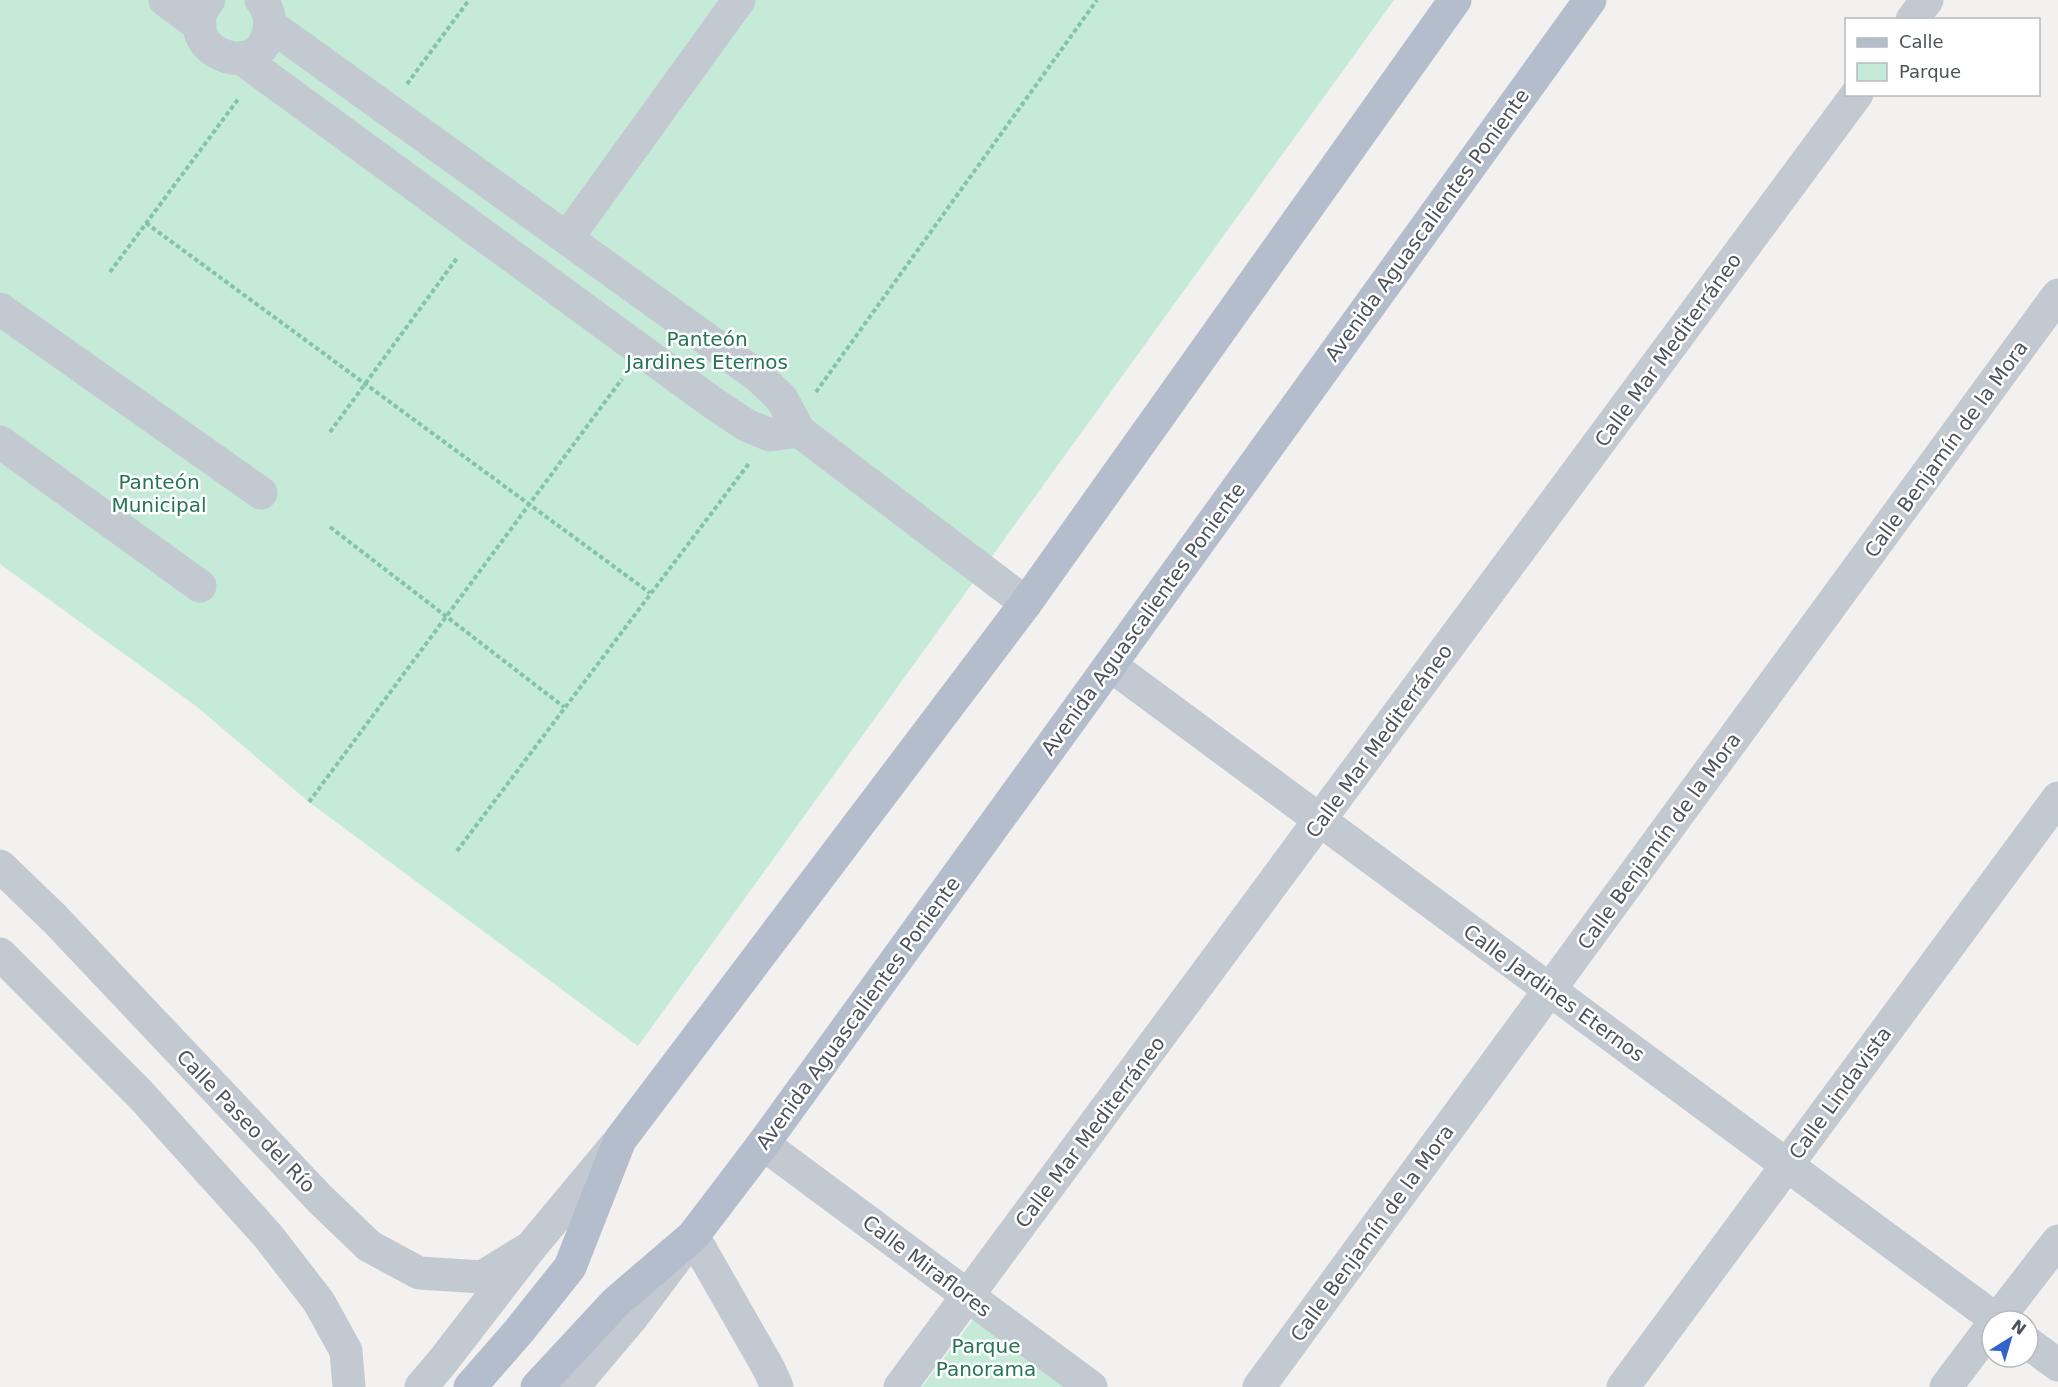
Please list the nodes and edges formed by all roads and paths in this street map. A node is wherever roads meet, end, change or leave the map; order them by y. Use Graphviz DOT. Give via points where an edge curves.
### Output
graph roads {
  1 [pos="165,0"];
  2 [pos="469,0"];
  3 [pos="739,0"];
  4 [pos="1097,0"];
  5 [pos="1455,0"];
  6 [pos="1590,0"];
  7 [pos="1927,0"];
  8 [pos="204,13"];
  9 [pos="265,13"];
  10 [pos="1914,18"];
  11 [pos="250,65"];
  12 [pos="1856,96"];
  13 [pos="389,109"];
  14 [pos="146,223"];
  15 [pos="477,231"];
  16 [pos="567,238"];
  17 [pos="110,272"];
  18 [pos="2058,295"];
  19 [pos="0,309"];
  20 [pos="642,352"];
  21 [pos="365,383"];
  22 [pos="810,400"];
  23 [pos="330,432"];
  24 [pos="784,433"];
  25 [pos="0,442"];
  26 [pos="261,493"];
  27 [pos="530,504"];
  28 [pos="330,527"];
  29 [pos="200,586"];
  30 [pos="650,593"];
  31 [pos="1026,603"];
  32 [pos="446,616"];
  33 [pos="1110,665"];
  34 [pos="564,707"];
  35 [pos="2058,798"];
  36 [pos="309,802"];
  37 [pos="1321,820"];
  38 [pos="457,851"];
  39 [pos="0,866"];
  40 [pos="0,954"];
  41 [pos="1550,990"];
  42 [pos="620,1140"];
  43 [pos="763,1144"];
  44 [pos="1787,1165"];
  45 [pos="693,1236"];
  46 [pos="2058,1241"];
  47 [pos="531,1247"];
  48 [pos="968,1296"];
  49 [pos="2006,1309"];
  50 [pos="1980,1310"];
  51 [pos="1980,1343"];
  52 [pos="2040,1352"];
  53 [pos="2058,1365"];
  54 [pos="349,1387"];
  55 [pos="421,1387"];
  56 [pos="470,1387"];
  57 [pos="537,1387"];
  58 [pos="573,1387"];
  59 [pos="777,1387"];
  60 [pos="900,1387"];
  61 [pos="1091,1387"];
  62 [pos="1259,1387"];
  63 [pos="1623,1387"];
  64 [pos="1946,1387"];
  1 -- 8 [label="street"];
  2 -- 13 [label="path"];
  3 -- 16 [label="street"];
  4 -- 22 [label="path"];
  5 -- 31 [label="main road"];
  6 -- 33 [label="main road, Avenida Aguascalientes Poniente"];
  7 -- 10 [label="street"];
  8 -- 11 [label="street" via="202,37 208,47"];
  9 -- 11 [label="street" via="268,37 252,54"];
  9 -- 13 [label="street"];
  11 -- 14 [label="path"];
  11 -- 15 [label="street"];
  12 -- 37 [label="street, Calle Mar Mediterráneo"];
  13 -- 16 [label="street"];
  14 -- 17 [label="path"];
  14 -- 21 [label="path"];
  15 -- 20 [label="street"];
  15 -- 21 [label="path"];
  16 -- 24 [label="street" via="758,376 782,399"];
  18 -- 41 [label="street, Calle Benjamín de la Mora"];
  19 -- 26 [label="street"];
  20 -- 24 [label="street" via="746,425"];
  20 -- 27 [label="path"];
  21 -- 23 [label="path"];
  21 -- 27 [label="path"];
  24 -- 30 [label="path"];
  24 -- 31 [label="street"];
  25 -- 29 [label="street"];
  27 -- 30 [label="path"];
  27 -- 32 [label="path"];
  28 -- 32 [label="path"];
  30 -- 34 [label="path"];
  31 -- 42 [label="main road"];
  32 -- 34 [label="path"];
  32 -- 36 [label="path"];
  33 -- 37 [label="street, Calle Jardines Eternos"];
  33 -- 43 [label="main road, Avenida Aguascalientes Poniente"];
  34 -- 38 [label="path"];
  35 -- 44 [label="street, Calle Lindavista"];
  37 -- 41 [label="street, Calle Jardines Eternos"];
  37 -- 48 [label="street, Calle Mar Mediterráneo"];
  39 -- 47 [label="street, Calle Paseo del Río" via="369,1246 419,1273 482,1277"];
  40 -- 54 [label="street" via="140,1094 268,1236 319,1302 346,1351"];
  41 -- 44 [label="street, Calle Jardines Eternos"];
  41 -- 62 [label="street, Calle Benjamín de la Mora"];
  42 -- 47 [label="street"];
  42 -- 56 [label="main road" via="570,1267"];
  43 -- 45 [label="main road, Avenida Aguascalientes Poniente"];
  43 -- 48 [label="street, Calle Miraflores"];
  44 -- 50 [label="street, Calle Jardines Eternos"];
  44 -- 63 [label="street, Calle Lindavista"];
  45 -- 57 [label="main road, Avenida Aguascalientes Poniente" via="616,1302"];
  45 -- 58 [label="street, Avenida Aguascalientes Poniente"];
  45 -- 59 [label="street"];
  46 -- 49 [label="street"];
  47 -- 55 [label="street"];
  48 -- 60 [label="street, Calle Mar Mediterráneo"];
  48 -- 61 [label="street, Calle Miraflores"];
  51 -- 64 [label="street"];
  52 -- 53 [label="street"];
}
